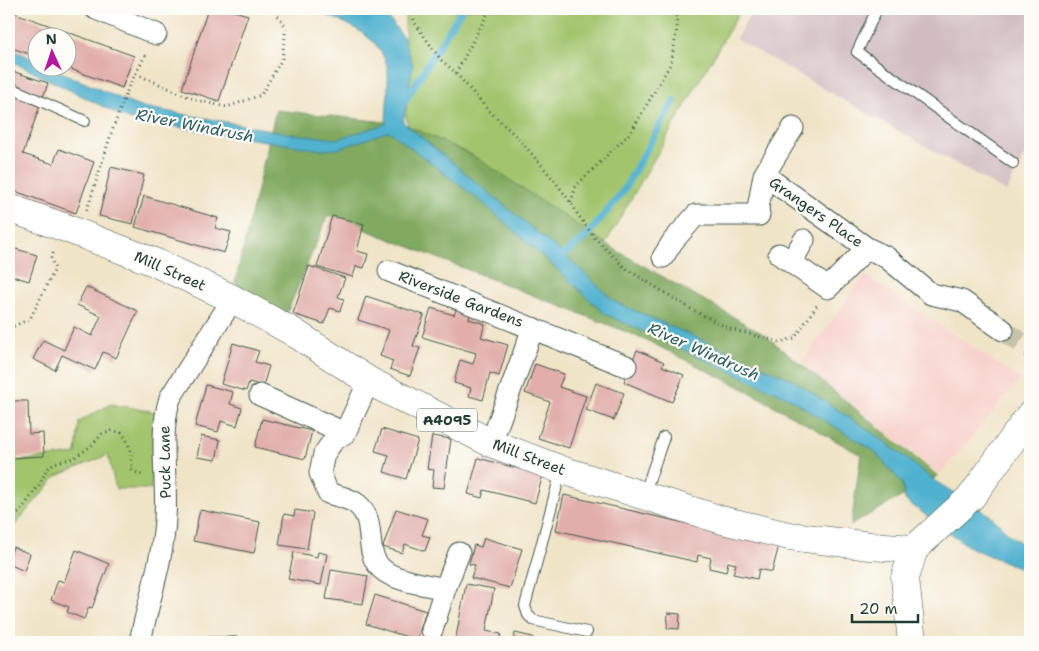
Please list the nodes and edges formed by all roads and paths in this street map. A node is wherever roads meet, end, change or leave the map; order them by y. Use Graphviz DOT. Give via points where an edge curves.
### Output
graph roads {
  1 [pos="96,9"];
  2 [pos="266,9"];
  3 [pos="413,9"];
  4 [pos="490,9"];
  5 [pos="676,9"];
  6 [pos="877,9"];
  7 [pos="156,34"];
  8 [pos="456,73"];
  9 [pos="136,74"];
  10 [pos="9,87"];
  11 [pos="125,97"];
  12 [pos="85,121"];
  13 [pos="793,128"];
  14 [pos="1013,163"];
  15 [pos="764,175"];
  16 [pos="571,203"];
  17 [pos="9,208"];
  18 [pos="74,232"];
  19 [pos="804,240"];
  20 [pos="868,248"];
  21 [pos="663,257"];
  22 [pos="55,269"];
  23 [pos="389,271"];
  24 [pos="828,288"];
  25 [pos="233,299"];
  26 [pos="9,328"];
  27 [pos="533,328"];
  28 [pos="1003,330"];
  29 [pos="626,366"];
  30 [pos="369,381"];
  31 [pos="260,395"];
  32 [pos="1030,415"];
  33 [pos="345,433"];
  34 [pos="664,436"];
  35 [pos="491,443"];
  36 [pos="562,470"];
  37 [pos="165,476"];
  38 [pos="643,496"];
  39 [pos="9,518"];
  40 [pos="914,549"];
  41 [pos="459,553"];
  42 [pos="445,588"];
  43 [pos="432,630"];
  44 [pos="587,632"];
  45 [pos="140,642"];
  46 [pos="912,642"];
  1 -- 7 [label="street"];
  2 -- 9 [label="path" via="275,12 286,27 282,59 261,95 227,107 196,100"];
  3 -- 8 [label="path" via="414,22 441,60"];
  4 -- 8 [label="path"];
  5 -- 16 [label="path" via="677,29 671,63 630,132 576,186"];
  6 -- 14 [label="lane" via="857,52"];
  8 -- 16 [label="path" via="519,139"];
  10 -- 12 [label="lane"];
  11 -- 18 [label="path" via="84,217"];
  13 -- 15 [label="street, Grangers Place"];
  15 -- 20 [label="street, Grangers Place"];
  15 -- 21 [label="street, Grangers Place" via="758,208 760,215 696,215"];
  16 -- 24 [label="path" via="595,238 625,268 730,329 780,342 795,338"];
  17 -- 18 [label="main road, Mill Street / A4095"];
  18 -- 25 [label="main road, Mill Street / A4095" via="154,262"];
  19 -- 24 [label="street" via="786,257"];
  20 -- 24 [label="street, Grangers Place"];
  20 -- 28 [label="street, Grangers Place" via="886,257 931,294 962,301"];
  22 -- 26 [label="path" via="30,319"];
  23 -- 27 [label="street, Riverside Gardens"];
  25 -- 30 [label="main road, Mill Street / A4095" via="293,332"];
  25 -- 37 [label="street, Puck Lane" via="170,398 165,415"];
  27 -- 29 [label="street, Riverside Gardens"];
  27 -- 35 [label="street, Riverside Gardens"];
  30 -- 33 [label="street"];
  30 -- 35 [label="main road, Mill Street / A4095"];
  31 -- 33 [label="street"];
  32 -- 40 [label="main road" via="972,496"];
  33 -- 42 [label="street" via="333,441 324,454 320,473 328,493 356,504 368,518 371,554 383,570 409,582"];
  34 -- 38 [label="lane"];
  35 -- 36 [label="main road, Mill Street / A4095"];
  36 -- 38 [label="main road, Mill Street / A4095"];
  36 -- 44 [label="lane" via="525,606 533,620"];
  37 -- 39 [label="path" via="141,476 132,470 126,438 121,432 112,431 102,434 74,458 54,463 19,513"];
  37 -- 45 [label="street, Puck Lane" via="165,522"];
  38 -- 40 [label="main road, Mill Street / A4095" via="789,536"];
  40 -- 46 [label="main road" via="904,578"];
  41 -- 42 [label="street"];
  42 -- 43 [label="street"];
}
